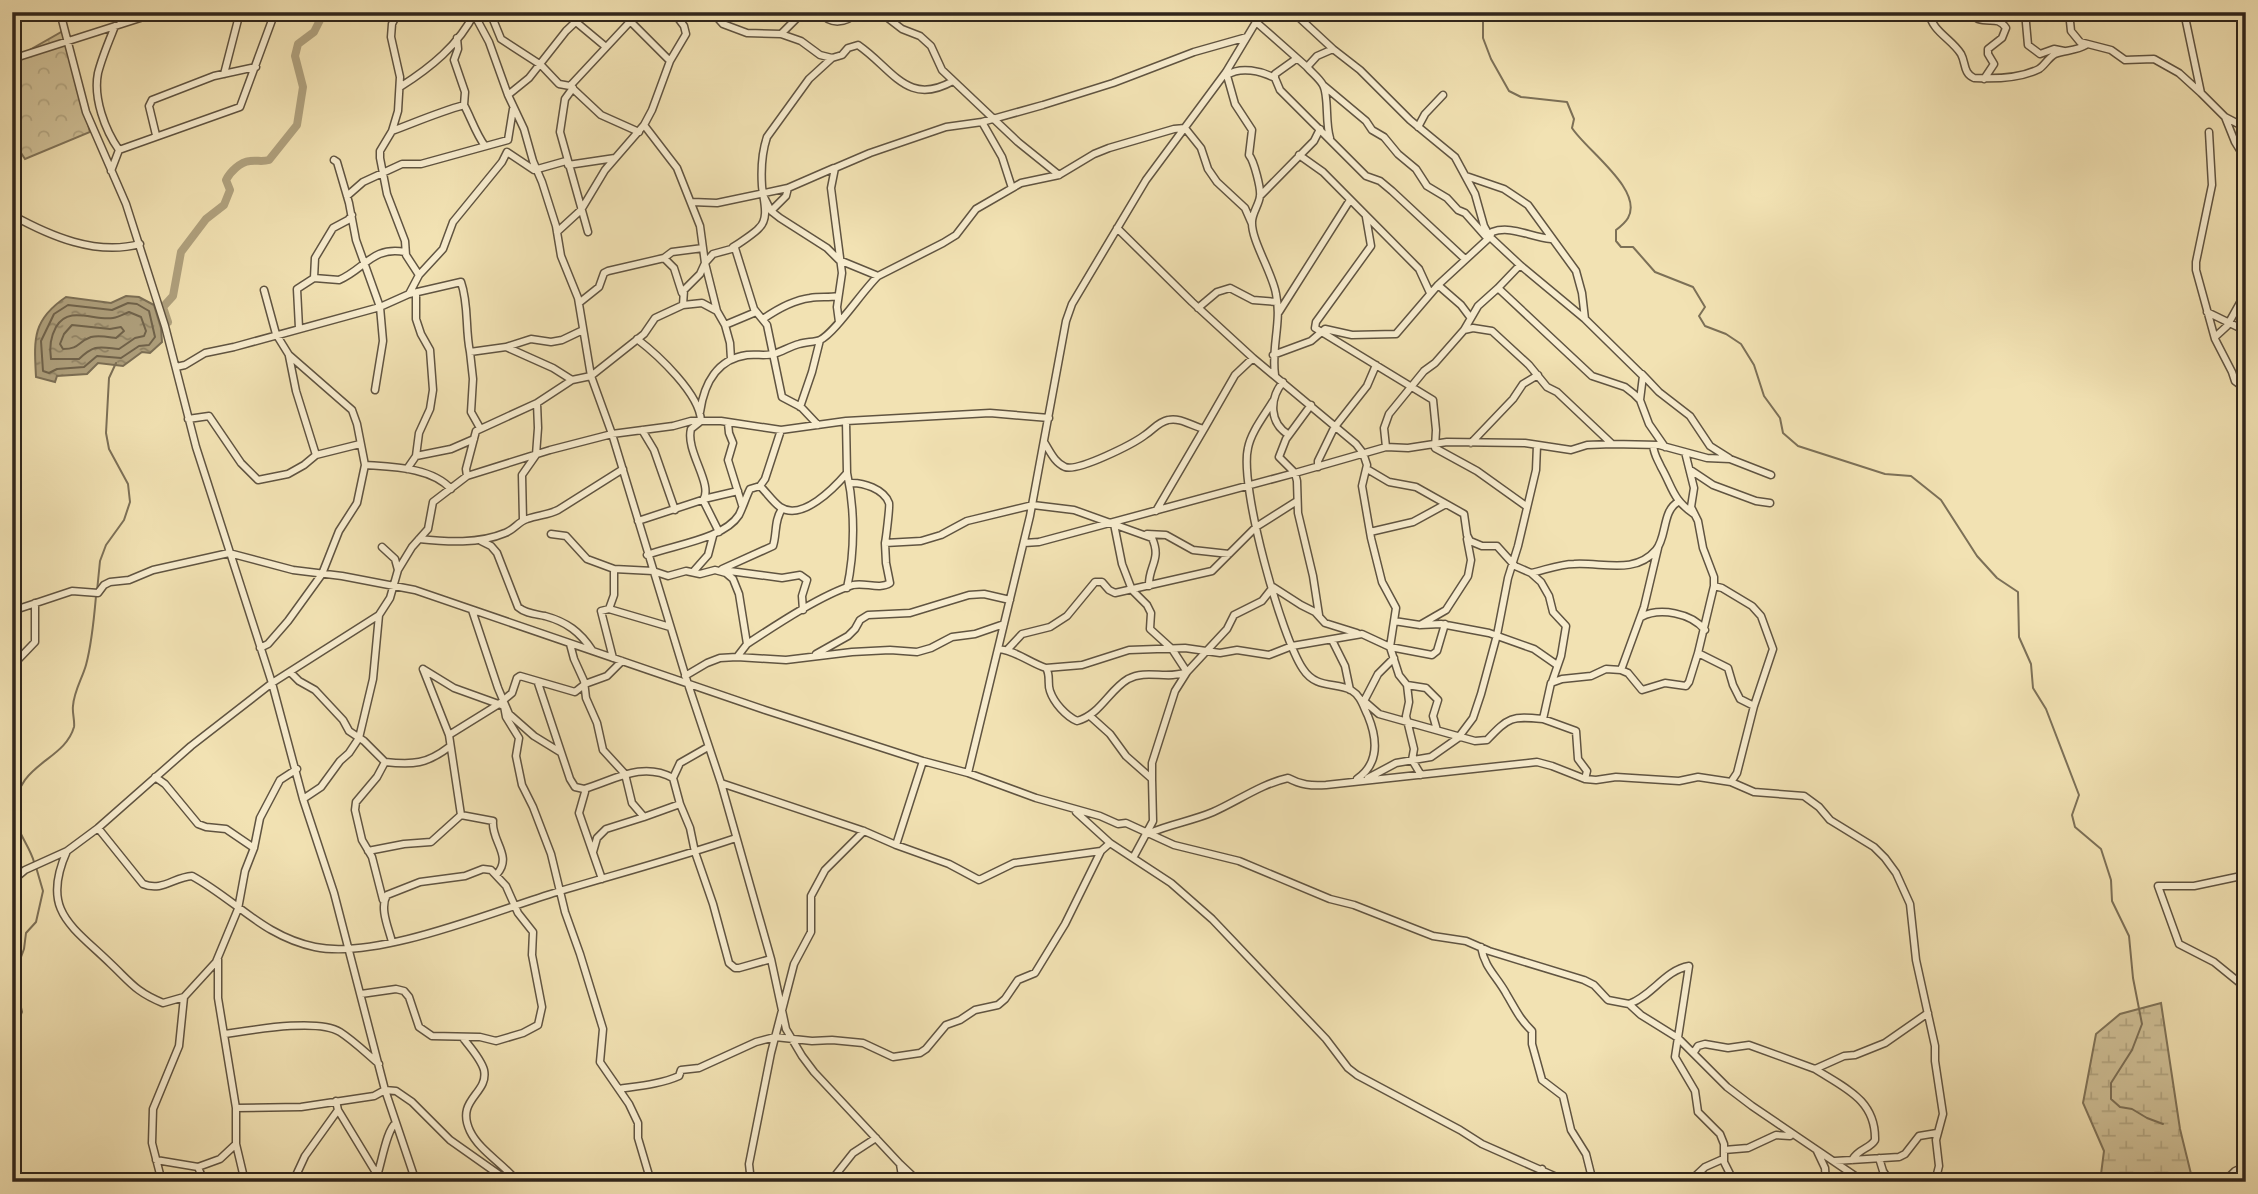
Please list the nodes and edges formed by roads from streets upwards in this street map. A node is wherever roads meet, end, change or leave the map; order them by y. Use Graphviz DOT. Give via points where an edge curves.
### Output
graph roads {
  1 [pos="60,12"];
  2 [pos="118,12"];
  3 [pos="159,12"];
  4 [pos="240,12"];
  5 [pos="275,12"];
  6 [pos="398,12"];
  7 [pos="490,12"];
  8 [pos="586,12"];
  9 [pos="639,12"];
  10 [pos="803,12"];
  11 [pos="820,12"];
  12 [pos="858,12"];
  13 [pos="880,12"];
  14 [pos="1262,12"];
  15 [pos="1293,12"];
  16 [pos="1929,12"];
  17 [pos="1976,12"];
  18 [pos="2025,12"];
  19 [pos="2069,12"];
  20 [pos="2183,12"];
  21 [pos="474,13"];
  22 [pos="673,13"];
  23 [pos="576,22"];
  24 [pos="630,22"];
  25 [pos="1256,22"];
  26 [pos="118,25"];
  27 [pos="781,34"];
  28 [pos="1247,37"];
  29 [pos="457,38"];
  30 [pos="68,41"];
  31 [pos="2086,45"];
  32 [pos="606,47"];
  33 [pos="1333,49"];
  34 [pos="2066,51"];
  35 [pos="832,58"];
  36 [pos="1296,59"];
  37 [pos="12,60"];
  38 [pos="670,61"];
  39 [pos="541,65"];
  40 [pos="256,67"];
  41 [pos="1307,67"];
  42 [pos="1227,73"];
  43 [pos="224,74"];
  44 [pos="1275,79"];
  45 [pos="1984,79"];
  46 [pos="953,81"];
  47 [pos="1323,85"];
  48 [pos="400,87"];
  49 [pos="572,87"];
  50 [pos="2202,93"];
  51 [pos="509,95"];
  52 [pos="1443,95"];
  53 [pos="464,105"];
  54 [pos="513,107"];
  55 [pos="2225,117"];
  56 [pos="994,118"];
  57 [pos="982,122"];
  58 [pos="644,125"];
  59 [pos="1418,127"];
  60 [pos="1185,128"];
  61 [pos="2246,128"];
  62 [pos="1320,130"];
  63 [pos="392,131"];
  64 [pos="639,132"];
  65 [pos="2209,132"];
  66 [pos="156,135"];
  67 [pos="508,140"];
  68 [pos="1331,140"];
  69 [pos="485,146"];
  70 [pos="119,150"];
  71 [pos="507,152"];
  72 [pos="1299,155"];
  73 [pos="616,158"];
  74 [pos="334,160"];
  75 [pos="2246,160"];
  76 [pos="567,163"];
  77 [pos="835,167"];
  78 [pos="537,169"];
  79 [pos="111,171"];
  80 [pos="384,173"];
  81 [pos="1059,175"];
  82 [pos="1466,176"];
  83 [pos="788,188"];
  84 [pos="1012,188"];
  85 [pos="764,195"];
  86 [pos="347,196"];
  87 [pos="1260,196"];
  88 [pos="1350,200"];
  89 [pos="692,202"];
  90 [pos="581,210"];
  91 [pos="772,211"];
  92 [pos="12,215"];
  93 [pos="352,215"];
  94 [pos="1366,217"];
  95 [pos="1252,224"];
  96 [pos="1117,228"];
  97 [pos="557,232"];
  98 [pos="588,232"];
  99 [pos="1489,238"];
  100 [pos="1552,239"];
  101 [pos="140,244"];
  102 [pos="733,247"];
  103 [pos="703,248"];
  104 [pos="405,252"];
  105 [pos="664,258"];
  106 [pos="1465,259"];
  107 [pos="839,260"];
  108 [pos="364,262"];
  109 [pos="705,263"];
  110 [pos="1520,265"];
  111 [pos="419,275"];
  112 [pos="878,276"];
  113 [pos="314,278"];
  114 [pos="1438,285"];
  115 [pos="1498,289"];
  116 [pos="264,290"];
  117 [pos="2246,292"];
  118 [pos="682,293"];
  119 [pos="1430,293"];
  120 [pos="413,294"];
  121 [pos="838,296"];
  122 [pos="1277,302"];
  123 [pos="579,303"];
  124 [pos="683,305"];
  125 [pos="380,307"];
  126 [pos="1198,308"];
  127 [pos="717,311"];
  128 [pos="756,312"];
  129 [pos="2207,312"];
  130 [pos="1278,313"];
  131 [pos="1471,317"];
  132 [pos="763,319"];
  133 [pos="1584,319"];
  134 [pos="839,322"];
  135 [pos="2230,322"];
  136 [pos="725,324"];
  137 [pos="299,328"];
  138 [pos="583,330"];
  139 [pos="1464,330"];
  140 [pos="2246,331"];
  141 [pos="1321,332"];
  142 [pos="276,334"];
  143 [pos="2215,337"];
  144 [pos="638,339"];
  145 [pos="820,340"];
  146 [pos="506,347"];
  147 [pos="470,352"];
  148 [pos="774,354"];
  149 [pos="289,355"];
  150 [pos="1273,355"];
  151 [pos="1252,358"];
  152 [pos="731,359"];
  153 [pos="1376,365"];
  154 [pos="176,367"];
  155 [pos="1642,374"];
  156 [pos="1275,375"];
  157 [pos="1538,375"];
  158 [pos="591,376"];
  159 [pos="572,380"];
  160 [pos="1283,382"];
  161 [pos="1411,387"];
  162 [pos="2246,389"];
  163 [pos="375,390"];
  164 [pos="1640,400"];
  165 [pos="1273,401"];
  166 [pos="537,402"];
  167 [pos="1311,405"];
  168 [pos="800,407"];
  169 [pos="700,412"];
  170 [pos="1049,418"];
  171 [pos="188,419"];
  172 [pos="701,421"];
  173 [pos="846,421"];
  174 [pos="728,423"];
  175 [pos="818,425"];
  176 [pos="480,428"];
  177 [pos="1334,428"];
  178 [pos="1204,429"];
  179 [pos="642,430"];
  180 [pos="781,430"];
  181 [pos="612,434"];
  182 [pos="1289,435"];
  183 [pos="474,439"];
  184 [pos="1044,442"];
  185 [pos="1435,443"];
  186 [pos="1471,443"];
  187 [pos="359,444"];
  188 [pos="1612,444"];
  189 [pos="1537,445"];
  190 [pos="1653,445"];
  191 [pos="1386,447"];
  192 [pos="1665,447"];
  193 [pos="1685,452"];
  194 [pos="1363,453"];
  195 [pos="316,455"];
  196 [pos="536,455"];
  197 [pos="416,456"];
  198 [pos="1730,459"];
  199 [pos="365,465"];
  200 [pos="1318,467"];
  201 [pos="407,469"];
  202 [pos="623,469"];
  203 [pos="1367,469"];
  204 [pos="1690,469"];
  205 [pos="847,473"];
  206 [pos="1295,473"];
  207 [pos="1771,475"];
  208 [pos="467,476"];
  209 [pos="849,483"];
  210 [pos="1249,485"];
  211 [pos="760,486"];
  212 [pos="451,489"];
  213 [pos="738,491"];
  214 [pos="704,500"];
  215 [pos="1297,501"];
  216 [pos="1678,502"];
  217 [pos="1770,503"];
  218 [pos="1446,504"];
  219 [pos="742,505"];
  220 [pos="1032,505"];
  221 [pos="1526,506"];
  222 [pos="782,509"];
  223 [pos="675,510"];
  224 [pos="1156,511"];
  225 [pos="1696,515"];
  226 [pos="523,520"];
  227 [pos="638,522"];
  228 [pos="1112,524"];
  229 [pos="1256,527"];
  230 [pos="1370,532"];
  231 [pos="551,534"];
  232 [pos="716,534"];
  233 [pos="1145,534"];
  234 [pos="1467,538"];
  235 [pos="419,539"];
  236 [pos="480,541"];
  237 [pos="885,543"];
  238 [pos="1024,543"];
  239 [pos="382,547"];
  240 [pos="1658,548"];
  241 [pos="229,553"];
  242 [pos="1229,554"];
  243 [pos="648,555"];
  244 [pos="1513,564"];
  245 [pos="614,569"];
  246 [pos="398,570"];
  247 [pos="720,570"];
  248 [pos="653,571"];
  249 [pos="692,572"];
  250 [pos="1531,573"];
  251 [pos="322,574"];
  252 [pos="392,585"];
  253 [pos="1149,586"];
  254 [pos="1714,586"];
  255 [pos="1273,587"];
  256 [pos="847,588"];
  257 [pos="1132,590"];
  258 [pos="1010,600"];
  259 [pos="35,603"];
  260 [pos="14,609"];
  261 [pos="609,609"];
  262 [pos="472,610"];
  263 [pos="803,610"];
  264 [pos="379,615"];
  265 [pos="1319,615"];
  266 [pos="1641,617"];
  267 [pos="1394,621"];
  268 [pos="1004,624"];
  269 [pos="1445,624"];
  270 [pos="1420,625"];
  271 [pos="670,627"];
  272 [pos="1705,630"];
  273 [pos="1362,634"];
  274 [pos="1497,635"];
  275 [pos="1332,640"];
  276 [pos="570,644"];
  277 [pos="747,644"];
  278 [pos="1292,646"];
  279 [pos="1390,647"];
  280 [pos="260,648"];
  281 [pos="999,649"];
  282 [pos="1008,649"];
  283 [pos="1172,649"];
  284 [pos="593,652"];
  285 [pos="1208,652"];
  286 [pos="1698,653"];
  287 [pos="813,656"];
  288 [pos="737,657"];
  289 [pos="1394,658"];
  290 [pos="614,659"];
  291 [pos="622,661"];
  292 [pos="1557,665"];
  293 [pos="12,666"];
  294 [pos="1046,668"];
  295 [pos="1621,670"];
  296 [pos="290,672"];
  297 [pos="1187,672"];
  298 [pos="685,676"];
  299 [pos="272,683"];
  300 [pos="538,683"];
  301 [pos="1551,683"];
  302 [pos="585,684"];
  303 [pos="688,684"];
  304 [pos="1407,685"];
  305 [pos="1350,690"];
  306 [pos="1363,702"];
  307 [pos="502,704"];
  308 [pos="1754,706"];
  309 [pos="1090,716"];
  310 [pos="1543,719"];
  311 [pos="1407,722"];
  312 [pos="1437,730"];
  313 [pos="449,735"];
  314 [pos="359,738"];
  315 [pos="1458,738"];
  316 [pos="449,747"];
  317 [pos="708,747"];
  318 [pos="560,752"];
  319 [pos="1412,760"];
  320 [pos="923,761"];
  321 [pos="385,762"];
  322 [pos="297,769"];
  323 [pos="968,773"];
  324 [pos="625,774"];
  325 [pos="1421,775"];
  326 [pos="155,776"];
  327 [pos="673,778"];
  328 [pos="1152,779"];
  329 [pos="1366,779"];
  330 [pos="1585,779"];
  331 [pos="1355,780"];
  332 [pos="1731,782"];
  333 [pos="722,783"];
  334 [pos="584,789"];
  335 [pos="303,799"];
  336 [pos="680,804"];
  337 [pos="1074,810"];
  338 [pos="461,816"];
  339 [pos="644,817"];
  340 [pos="98,828"];
  341 [pos="864,831"];
  342 [pos="1149,832"];
  343 [pos="736,838"];
  344 [pos="1111,843"];
  345 [pos="896,845"];
  346 [pos="254,848"];
  347 [pos="67,851"];
  348 [pos="368,851"];
  349 [pos="593,852"];
  350 [pos="695,852"];
  351 [pos="1101,852"];
  352 [pos="1133,858"];
  353 [pos="497,874"];
  354 [pos="2246,875"];
  355 [pos="602,879"];
  356 [pos="12,881"];
  357 [pos="560,891"];
  358 [pos="383,900"];
  359 [pos="514,906"];
  360 [pos="238,909"];
  361 [pos="392,942"];
  362 [pos="1481,947"];
  363 [pos="350,950"];
  364 [pos="218,958"];
  365 [pos="771,959"];
  366 [pos="2246,988"];
  367 [pos="360,994"];
  368 [pos="184,997"];
  369 [pos="1629,1004"];
  370 [pos="782,1011"];
  371 [pos="1928,1013"];
  372 [pos="225,1034"];
  373 [pos="775,1037"];
  374 [pos="463,1038"];
  375 [pos="790,1038"];
  376 [pos="1678,1038"];
  377 [pos="1694,1052"];
  378 [pos="379,1064"];
  379 [pos="1815,1069"];
  380 [pos="619,1089"];
  381 [pos="385,1090"];
  382 [pos="336,1101"];
  383 [pos="236,1108"];
  384 [pos="338,1110"];
  385 [pos="396,1123"];
  386 [pos="1937,1133"];
  387 [pos="1796,1136"];
  388 [pos="876,1138"];
  389 [pos="236,1144"];
  390 [pos="1724,1150"];
  391 [pos="1816,1151"];
  392 [pos="1880,1158"];
  393 [pos="156,1160"];
  394 [pos="1723,1160"];
  395 [pos="1852,1160"];
  396 [pos="1835,1161"];
  397 [pos="900,1164"];
  398 [pos="2246,1166"];
  399 [pos="198,1167"];
  400 [pos="1542,1169"];
  401 [pos="376,1179"];
  402 [pos="502,1179"];
  403 [pos="515,1179"];
  404 [pos="833,1180"];
  405 [pos="162,1182"];
  406 [pos="204,1182"];
  407 [pos="245,1182"];
  408 [pos="293,1182"];
  409 [pos="416,1182"];
  410 [pos="531,1182"];
  411 [pos="651,1182"];
  412 [pos="751,1182"];
  413 [pos="903,1182"];
  414 [pos="919,1182"];
  415 [pos="1539,1182"];
  416 [pos="1568,1182"];
  417 [pos="1593,1182"];
  418 [pos="1689,1182"];
  419 [pos="1734,1182"];
  420 [pos="1826,1182"];
  421 [pos="1864,1182"];
  422 [pos="1890,1182"];
  423 [pos="1935,1182"];
  424 [pos="2224,1182"];
  1 -- 30 [label="street"];
  2 -- 26 [label="street"];
  3 -- 26 [label="street"];
  4 -- 43 [label="street"];
  5 -- 40 [label="street"];
  6 -- 48 [label="street" via="391,37"];
  7 -- 39 [label="street" via="500,39"];
  8 -- 23 [label="street"];
  9 -- 24 [label="street"];
  10 -- 27 [label="street"];
  11 -- 12 [label="street" via="839,22"];
  13 -- 46 [label="street" via="931,46 942,71"];
  14 -- 25 [label="street"];
  15 -- 33 [label="street"];
  16 -- 45 [label="street" via="1935,27 1962,55 1969,76"];
  17 -- 45 [label="street" via="1978,19 2000,20 2006,28 1988,50 1994,64"];
  18 -- 34 [label="street" via="2027,42 2033,50 2040,54"];
  19 -- 31 [label="street" via="2071,31"];
  20 -- 50 [label="street"];
  21 -- 29 [label="street"];
  21 -- 51 [label="street"];
  22 -- 27 [label="street" via="707,12 747,33"];
  22 -- 38 [label="street" via="686,34"];
  23 -- 32 [label="street"];
  23 -- 39 [label="street"];
  24 -- 32 [label="street"];
  24 -- 38 [label="street"];
  25 -- 28 [label="street"];
  25 -- 36 [label="street"];
  26 -- 30 [label="street"];
  26 -- 70 [label="street" via="97,82 104,120"];
  27 -- 35 [label="street"];
  28 -- 42 [label="street"];
  28 -- 56 [label="street"];
  29 -- 48 [label="street" via="427,71"];
  29 -- 53 [label="street" via="454,60 465,92"];
  30 -- 37 [label="street"];
  30 -- 79 [label="street" via="86,112"];
  31 -- 34 [label="street"];
  31 -- 50 [label="street" via="2111,50 2126,60 2154,59"];
  32 -- 49 [label="street"];
  33 -- 41 [label="street"];
  33 -- 59 [label="street"];
  34 -- 45 [label="street" via="2052,56 2039,69"];
  35 -- 46 [label="street" via="858,44 914,90 936,90"];
  35 -- 85 [label="street" via="808,79 767,137"];
  36 -- 41 [label="street"];
  36 -- 44 [label="street" via="1279,69"];
  38 -- 58 [label="street"];
  39 -- 49 [label="street" via="559,84"];
  39 -- 51 [label="street"];
  40 -- 43 [label="street"];
  40 -- 66 [label="street" via="237,109"];
  41 -- 47 [label="street"];
  42 -- 44 [label="street" via="1253,71"];
  42 -- 60 [label="street"];
  42 -- 87 [label="street" via="1235,104 1252,130 1249,156"];
  43 -- 66 [label="street" via="149,102"];
  44 -- 62 [label="street" via="1280,90"];
  46 -- 56 [label="street"];
  47 -- 68 [label="street"];
  47 -- 99 [label="street" via="1384,137 1427,186 1465,213"];
  48 -- 63 [label="street"];
  49 -- 64 [label="street" via="601,115"];
  49 -- 76 [label="street" via="560,125"];
  50 -- 55 [label="street"];
  51 -- 54 [label="street"];
  52 -- 59 [label="street"];
  53 -- 63 [label="street"];
  53 -- 69 [label="street"];
  54 -- 67 [label="street"];
  54 -- 78 [label="street"];
  55 -- 61 [label="street"];
  55 -- 75 [label="street"];
  56 -- 57 [label="street"];
  56 -- 81 [label="street"];
  57 -- 77 [label="street" via="946,127"];
  57 -- 84 [label="street"];
  58 -- 64 [label="street"];
  58 -- 89 [label="street" via="677,169"];
  59 -- 82 [label="street" via="1455,157"];
  60 -- 81 [label="street" via="1101,150"];
  60 -- 95 [label="street" via="1201,148 1217,182 1245,208"];
  60 -- 96 [label="street"];
  62 -- 68 [label="street"];
  62 -- 72 [label="street"];
  63 -- 80 [label="street" via="380,150"];
  64 -- 73 [label="street"];
  65 -- 129 [label="street" via="2213,185 2196,262"];
  66 -- 70 [label="street"];
  67 -- 69 [label="street"];
  67 -- 71 [label="street"];
  68 -- 106 [label="street" via="1366,176 1392,191"];
  69 -- 80 [label="street" via="421,164 402,163"];
  70 -- 79 [label="street"];
  71 -- 78 [label="street"];
  71 -- 111 [label="street" via="453,222 443,249"];
  72 -- 87 [label="street"];
  72 -- 88 [label="street"];
  73 -- 76 [label="street"];
  73 -- 90 [label="street"];
  74 -- 86 [label="street"];
  76 -- 78 [label="street"];
  76 -- 90 [label="street"];
  77 -- 83 [label="street"];
  77 -- 107 [label="street" via="831,188"];
  78 -- 97 [label="street"];
  79 -- 101 [label="street"];
  80 -- 86 [label="street"];
  80 -- 104 [label="street"];
  81 -- 84 [label="street"];
  82 -- 99 [label="street"];
  82 -- 100 [label="street" via="1504,189 1528,205"];
  83 -- 85 [label="street"];
  83 -- 91 [label="street"];
  84 -- 112 [label="street" via="976,209 956,235"];
  85 -- 89 [label="street" via="718,203"];
  85 -- 91 [label="street"];
  85 -- 102 [label="street" via="761,227"];
  86 -- 93 [label="street"];
  87 -- 95 [label="street"];
  88 -- 94 [label="street"];
  88 -- 130 [label="street"];
  89 -- 103 [label="street"];
  90 -- 97 [label="street"];
  90 -- 98 [label="street"];
  91 -- 107 [label="street"];
  92 -- 101 [label="street" via="86,245 108,249"];
  93 -- 108 [label="street"];
  93 -- 113 [label="street" via="333,228 315,258"];
  94 -- 119 [label="street" via="1419,269"];
  94 -- 141 [label="street" via="1371,246 1316,321 1315,328"];
  95 -- 122 [label="street"];
  96 -- 126 [label="street"];
  96 -- 170 [label="street" via="1066,321"];
  97 -- 123 [label="street"];
  99 -- 100 [label="street" via="1505,228"];
  99 -- 106 [label="street"];
  99 -- 110 [label="street"];
  100 -- 133 [label="street" via="1576,271"];
  101 -- 154 [label="street"];
  102 -- 109 [label="street" via="713,254"];
  102 -- 128 [label="street"];
  103 -- 105 [label="street" via="672,252"];
  103 -- 109 [label="street"];
  104 -- 108 [label="street" via="395,250"];
  104 -- 111 [label="street"];
  105 -- 118 [label="street" via="674,268"];
  105 -- 123 [label="street" via="604,273 599,287"];
  106 -- 114 [label="street"];
  107 -- 112 [label="street"];
  107 -- 121 [label="street"];
  108 -- 113 [label="street" via="339,280"];
  108 -- 125 [label="street"];
  109 -- 118 [label="street"];
  109 -- 127 [label="street"];
  110 -- 115 [label="street"];
  110 -- 133 [label="street"];
  111 -- 120 [label="street"];
  112 -- 134 [label="street"];
  113 -- 137 [label="street" via="296,292"];
  114 -- 119 [label="street"];
  114 -- 131 [label="street"];
  115 -- 131 [label="street"];
  115 -- 164 [label="street" via="1592,376 1625,387"];
  116 -- 142 [label="street"];
  117 -- 135 [label="street"];
  118 -- 124 [label="street"];
  119 -- 141 [label="street" via="1396,334"];
  120 -- 125 [label="street"];
  120 -- 147 [label="street" via="461,282"];
  120 -- 197 [label="street" via="416,319 430,350 433,390"];
  121 -- 132 [label="street" via="808,298"];
  121 -- 134 [label="street"];
  122 -- 126 [label="street" via="1253,300 1230,289 1217,292"];
  122 -- 130 [label="street"];
  123 -- 138 [label="street"];
  124 -- 127 [label="street" via="702,303"];
  124 -- 144 [label="street" via="655,318"];
  125 -- 137 [label="street"];
  125 -- 163 [label="street" via="383,341"];
  126 -- 151 [label="street"];
  127 -- 136 [label="street"];
  128 -- 132 [label="street"];
  128 -- 136 [label="street"];
  129 -- 135 [label="street"];
  129 -- 143 [label="street"];
  130 -- 150 [label="street"];
  131 -- 139 [label="street"];
  132 -- 148 [label="street"];
  133 -- 155 [label="street"];
  134 -- 145 [label="street"];
  135 -- 140 [label="street"];
  135 -- 143 [label="street"];
  136 -- 152 [label="street"];
  137 -- 142 [label="street"];
  138 -- 146 [label="street" via="562,340 531,339"];
  138 -- 158 [label="street"];
  139 -- 157 [label="street" via="1492,331"];
  139 -- 161 [label="street"];
  141 -- 150 [label="street" via="1311,341"];
  141 -- 153 [label="street"];
  142 -- 149 [label="street"];
  142 -- 154 [label="street" via="205,353"];
  143 -- 162 [label="street" via="2235,381"];
  144 -- 158 [label="street"];
  144 -- 169 [label="street" via="668,365"];
  145 -- 148 [label="street"];
  145 -- 168 [label="street"];
  146 -- 147 [label="street"];
  146 -- 159 [label="street"];
  147 -- 176 [label="street" via="471,412"];
  148 -- 152 [label="street"];
  148 -- 168 [label="street" via="782,397"];
  149 -- 187 [label="street" via="349,406"];
  149 -- 195 [label="street"];
  150 -- 156 [label="street"];
  151 -- 156 [label="street"];
  151 -- 178 [label="street" via="1235,375"];
  152 -- 169 [label="street" via="707,384"];
  153 -- 161 [label="street"];
  153 -- 177 [label="street" via="1361,395"];
  154 -- 171 [label="street"];
  155 -- 164 [label="street"];
  155 -- 198 [label="street" via="1690,416 1710,446"];
  156 -- 160 [label="street"];
  157 -- 186 [label="street" via="1523,384"];
  157 -- 188 [label="street"];
  158 -- 159 [label="street"];
  158 -- 181 [label="street"];
  159 -- 166 [label="street"];
  160 -- 165 [label="street"];
  160 -- 167 [label="street"];
  161 -- 185 [label="street" via="1433,400"];
  161 -- 191 [label="street" via="1386,420"];
  164 -- 192 [label="street"];
  165 -- 182 [label="street" via="1278,426"];
  165 -- 210 [label="street" via="1248,448"];
  166 -- 176 [label="street"];
  166 -- 196 [label="street"];
  167 -- 177 [label="street"];
  167 -- 182 [label="street"];
  168 -- 175 [label="street"];
  169 -- 172 [label="street"];
  170 -- 173 [label="street" via="990,412"];
  170 -- 184 [label="street"];
  171 -- 195 [label="street" via="209,416 258,480 288,474"];
  171 -- 241 [label="street"];
  172 -- 174 [label="street"];
  172 -- 179 [label="street"];
  172 -- 214 [label="street" via="689,433 707,489"];
  173 -- 175 [label="street"];
  173 -- 205 [label="street"];
  174 -- 180 [label="street"];
  174 -- 213 [label="street" via="733,443 728,460"];
  175 -- 180 [label="street"];
  176 -- 183 [label="street"];
  177 -- 194 [label="street"];
  177 -- 200 [label="street"];
  178 -- 184 [label="street" via="1167,420 1096,461 1071,468 1055,460"];
  178 -- 224 [label="street"];
  179 -- 181 [label="street"];
  179 -- 223 [label="street"];
  180 -- 211 [label="street"];
  181 -- 196 [label="street"];
  181 -- 202 [label="street"];
  182 -- 206 [label="street" via="1279,457"];
  183 -- 197 [label="street"];
  183 -- 208 [label="street"];
  184 -- 220 [label="street"];
  185 -- 186 [label="street"];
  185 -- 191 [label="street"];
  185 -- 221 [label="street" via="1435,449 1497,483"];
  186 -- 189 [label="street"];
  187 -- 195 [label="street"];
  187 -- 199 [label="street"];
  188 -- 189 [label="street" via="1571,450"];
  188 -- 190 [label="street"];
  189 -- 221 [label="street"];
  190 -- 192 [label="street"];
  190 -- 216 [label="street"];
  191 -- 194 [label="street"];
  192 -- 193 [label="street"];
  193 -- 198 [label="street"];
  193 -- 204 [label="street"];
  194 -- 200 [label="street"];
  194 -- 203 [label="street"];
  196 -- 208 [label="street"];
  196 -- 226 [label="street" via="522,475"];
  197 -- 201 [label="street"];
  198 -- 207 [label="street"];
  199 -- 201 [label="street"];
  199 -- 251 [label="street" via="357,503 339,531"];
  200 -- 206 [label="street"];
  201 -- 212 [label="street" via="436,478"];
  202 -- 226 [label="street" via="550,515"];
  202 -- 227 [label="street"];
  203 -- 218 [label="street"];
  203 -- 230 [label="street" via="1362,486"];
  204 -- 217 [label="street" via="1706,482"];
  204 -- 225 [label="street" via="1695,492 1691,508"];
  205 -- 209 [label="street"];
  205 -- 222 [label="street" via="808,507"];
  206 -- 210 [label="street"];
  206 -- 215 [label="street"];
  208 -- 212 [label="street"];
  209 -- 237 [label="street" via="867,484 888,501"];
  209 -- 256 [label="street" via="852,521"];
  210 -- 224 [label="street"];
  210 -- 229 [label="street"];
  211 -- 219 [label="street" via="750,489"];
  211 -- 222 [label="street"];
  212 -- 235 [label="street" via="433,502 428,529"];
  213 -- 214 [label="street"];
  213 -- 219 [label="street"];
  214 -- 223 [label="street"];
  214 -- 232 [label="street"];
  215 -- 229 [label="street"];
  215 -- 265 [label="street"];
  216 -- 225 [label="street"];
  216 -- 240 [label="street" via="1670,510"];
  218 -- 230 [label="street" via="1413,522"];
  218 -- 234 [label="street" via="1464,514"];
  219 -- 232 [label="street" via="739,515"];
  220 -- 228 [label="street" via="1074,510"];
  220 -- 237 [label="street" via="967,522 921,541"];
  220 -- 238 [label="street"];
  221 -- 244 [label="street"];
  222 -- 247 [label="street" via="774,546"];
  223 -- 227 [label="street"];
  224 -- 228 [label="street"];
  225 -- 254 [label="street"];
  226 -- 236 [label="street" via="509,532"];
  227 -- 243 [label="street"];
  228 -- 233 [label="street"];
  228 -- 238 [label="street"];
  228 -- 257 [label="street"];
  229 -- 242 [label="street"];
  229 -- 255 [label="street"];
  230 -- 267 [label="street" via="1382,582 1396,608"];
  231 -- 245 [label="street" via="566,536 587,559"];
  232 -- 243 [label="street"];
  232 -- 249 [label="street" via="707,557"];
  233 -- 242 [label="street" via="1166,535 1199,551"];
  233 -- 253 [label="street" via="1152,538 1157,554"];
  234 -- 244 [label="street" via="1482,546 1497,546"];
  234 -- 270 [label="street" via="1468,576 1446,610"];
  235 -- 236 [label="street"];
  235 -- 246 [label="street"];
  236 -- 284 [label="street" via="497,553 518,607 565,623 578,631"];
  237 -- 256 [label="street" via="890,583"];
  238 -- 258 [label="street"];
  239 -- 246 [label="street" via="395,559"];
  240 -- 250 [label="street" via="1634,565 1574,564"];
  240 -- 266 [label="street"];
  241 -- 251 [label="street"];
  241 -- 259 [label="street" via="110,582 98,593 72,591"];
  241 -- 280 [label="street"];
  242 -- 253 [label="street" via="1212,571"];
  243 -- 248 [label="street"];
  244 -- 250 [label="street"];
  244 -- 274 [label="street"];
  245 -- 248 [label="street"];
  245 -- 261 [label="street"];
  246 -- 252 [label="street"];
  247 -- 249 [label="street"];
  247 -- 263 [label="street" via="805,577"];
  247 -- 277 [label="street" via="733,579 739,594"];
  248 -- 249 [label="street" via="668,576"];
  248 -- 271 [label="street"];
  250 -- 292 [label="street" via="1566,626"];
  251 -- 252 [label="street"];
  251 -- 280 [label="street" via="288,621"];
  252 -- 262 [label="street"];
  252 -- 264 [label="street"];
  253 -- 257 [label="street"];
  254 -- 272 [label="street"];
  254 -- 308 [label="street" via="1752,606 1771,642 1772,652"];
  255 -- 265 [label="street"];
  255 -- 278 [label="street"];
  255 -- 285 [label="street" via="1262,601 1234,615"];
  256 -- 263 [label="street"];
  257 -- 282 [label="street" via="1115,593 1095,582 1068,616 1051,627 1022,634"];
  257 -- 283 [label="street" via="1151,613 1153,633"];
  258 -- 268 [label="street"];
  258 -- 287 [label="street" via="969,595 910,612 868,615 848,636"];
  259 -- 260 [label="street"];
  259 -- 293 [label="street" via="35,642"];
  261 -- 271 [label="street"];
  261 -- 290 [label="street" via="601,611"];
  262 -- 276 [label="street"];
  262 -- 307 [label="street"];
  263 -- 277 [label="street"];
  264 -- 296 [label="street"];
  264 -- 314 [label="street" via="373,679"];
  265 -- 273 [label="street" via="1325,623"];
  266 -- 272 [label="street" via="1657,611 1694,619"];
  266 -- 295 [label="street"];
  267 -- 270 [label="street"];
  267 -- 279 [label="street"];
  268 -- 281 [label="street"];
  268 -- 287 [label="street" via="952,637 918,652"];
  269 -- 270 [label="street"];
  269 -- 274 [label="street"];
  269 -- 279 [label="street" via="1435,654"];
  271 -- 298 [label="street"];
  272 -- 286 [label="street"];
  273 -- 275 [label="street"];
  273 -- 279 [label="street"];
  274 -- 292 [label="street" via="1541,652"];
  274 -- 315 [label="street" via="1477,708"];
  275 -- 278 [label="street"];
  275 -- 305 [label="street"];
  276 -- 284 [label="street"];
  276 -- 302 [label="street"];
  277 -- 288 [label="street"];
  278 -- 285 [label="street" via="1265,655 1237,650"];
  278 -- 305 [label="street" via="1310,677"];
  279 -- 289 [label="street"];
  280 -- 299 [label="street"];
  281 -- 282 [label="street"];
  281 -- 323 [label="street"];
  282 -- 294 [label="street"];
  283 -- 285 [label="street"];
  283 -- 294 [label="street" via="1129,650 1082,665"];
  283 -- 297 [label="street"];
  284 -- 290 [label="street"];
  285 -- 297 [label="street"];
  286 -- 295 [label="street" via="1686,686 1665,683 1642,690"];
  286 -- 308 [label="street" via="1728,668 1740,699"];
  287 -- 288 [label="street" via="786,660"];
  288 -- 298 [label="street" via="720,658"];
  289 -- 304 [label="street"];
  289 -- 306 [label="street" via="1378,674"];
  290 -- 291 [label="street"];
  291 -- 302 [label="street" via="607,676"];
  291 -- 303 [label="street"];
  292 -- 301 [label="street"];
  294 -- 309 [label="street" via="1050,693 1061,709 1077,721"];
  295 -- 301 [label="street" via="1606,669"];
  296 -- 299 [label="street"];
  296 -- 314 [label="street" via="315,690"];
  297 -- 309 [label="street" via="1168,677 1143,674 1127,680"];
  297 -- 328 [label="street" via="1172,700 1152,763"];
  298 -- 303 [label="street"];
  299 -- 322 [label="street"];
  299 -- 326 [label="street"];
  300 -- 302 [label="street" via="575,692"];
  300 -- 307 [label="street" via="524,676 517,678"];
  300 -- 318 [label="street"];
  301 -- 310 [label="street"];
  302 -- 324 [label="street" via="603,750"];
  303 -- 317 [label="street"];
  303 -- 320 [label="street"];
  304 -- 311 [label="street"];
  304 -- 312 [label="street" via="1426,688 1438,700 1433,716"];
  305 -- 306 [label="street"];
  306 -- 311 [label="street" via="1378,714"];
  306 -- 331 [label="street" via="1374,728 1375,750 1367,769"];
  307 -- 313 [label="street"];
  307 -- 313 [label="street" via="454,688 423,669"];
  307 -- 318 [label="street" via="534,736"];
  307 -- 357 [label="street" via="520,741 516,756 522,785 546,839"];
  308 -- 332 [label="street"];
  309 -- 328 [label="street"];
  310 -- 315 [label="street" via="1509,719 1487,740"];
  310 -- 330 [label="street" via="1576,731"];
  311 -- 312 [label="street"];
  311 -- 319 [label="street" via="1414,748"];
  312 -- 315 [label="street"];
  313 -- 316 [label="street"];
  314 -- 321 [label="street"];
  314 -- 335 [label="street" via="321,787"];
  315 -- 319 [label="street" via="1431,757"];
  316 -- 321 [label="street" via="422,764"];
  316 -- 338 [label="street"];
  317 -- 327 [label="street" via="680,763"];
  317 -- 333 [label="street"];
  318 -- 334 [label="street" via="575,787"];
  319 -- 325 [label="street"];
  319 -- 329 [label="street"];
  320 -- 323 [label="street"];
  320 -- 345 [label="street"];
  321 -- 348 [label="street" via="356,802 356,820"];
  322 -- 335 [label="street"];
  322 -- 346 [label="street" via="280,780 260,818"];
  323 -- 337 [label="street"];
  324 -- 327 [label="street" via="652,770"];
  324 -- 334 [label="street"];
  324 -- 339 [label="street" via="632,803"];
  325 -- 329 [label="street"];
  325 -- 330 [label="street" via="1537,762"];
  326 -- 340 [label="street"];
  326 -- 346 [label="street" via="202,827 226,829"];
  327 -- 336 [label="street"];
  328 -- 342 [label="street"];
  329 -- 331 [label="street"];
  330 -- 332 [label="street" via="1616,776"];
  331 -- 342 [label="street" via="1310,786 1287,778 1210,813"];
  332 -- 371 [label="street" via="1754,792 1804,796 1846,832 1874,847 1891,865 1910,904"];
  333 -- 341 [label="street"];
  333 -- 343 [label="street"];
  334 -- 349 [label="street" via="579,813"];
  335 -- 363 [label="street"];
  336 -- 339 [label="street"];
  336 -- 350 [label="street"];
  337 -- 342 [label="street"];
  337 -- 344 [label="street"];
  338 -- 348 [label="street" via="430,842"];
  338 -- 353 [label="street" via="493,821 504,860"];
  339 -- 349 [label="street" via="606,829"];
  340 -- 347 [label="street"];
  340 -- 360 [label="street" via="143,884 155,887 192,876"];
  341 -- 345 [label="street"];
  341 -- 370 [label="street" via="825,870 814,889 810,934 794,964"];
  342 -- 352 [label="street"];
  342 -- 362 [label="street" via="1174,845 1238,861 1433,936"];
  343 -- 350 [label="street"];
  343 -- 365 [label="street"];
  344 -- 351 [label="street"];
  344 -- 352 [label="street"];
  345 -- 351 [label="street" via="979,880 1014,863"];
  346 -- 360 [label="street"];
  347 -- 356 [label="street" via="36,863"];
  347 -- 368 [label="street" via="56,888 62,912 80,936 134,988 163,1003"];
  348 -- 358 [label="street"];
  349 -- 355 [label="street"];
  350 -- 355 [label="street"];
  350 -- 365 [label="street" via="729,963 739,968"];
  351 -- 375 [label="street" via="1035,973 1018,980 998,1006 975,1010 946,1025 926,1049 911,1055 893,1057 863,1043"];
  352 -- 400 [label="street" via="1212,919 1357,1075 1482,1144"];
  353 -- 358 [label="street" via="483,869 420,882"];
  353 -- 359 [label="street"];
  354 -- 366 [label="street" via="2194,886 2158,887 2179,944 2214,962"];
  355 -- 357 [label="street"];
  357 -- 359 [label="street"];
  357 -- 380 [label="street" via="603,1029 600,1062"];
  358 -- 361 [label="street"];
  359 -- 361 [label="street"];
  359 -- 374 [label="street" via="533,932 531,955 541,991 541,1019 534,1029 503,1040"];
  360 -- 363 [label="street" via="278,935 314,947"];
  360 -- 364 [label="street"];
  361 -- 363 [label="street"];
  362 -- 369 [label="street" via="1584,980 1608,1000"];
  362 -- 417 [label="street" via="1486,966 1532,1031 1542,1080 1563,1096 1571,1130 1586,1154"];
  363 -- 367 [label="street"];
  364 -- 368 [label="street"];
  364 -- 372 [label="street" via="218,998"];
  365 -- 370 [label="street"];
  367 -- 374 [label="street" via="404,991 422,1030 432,1036"];
  367 -- 378 [label="street"];
  368 -- 393 [label="street" via="179,1046 153,1109"];
  369 -- 376 [label="street"];
  369 -- 376 [label="street" via="1674,971 1689,966"];
  370 -- 373 [label="street"];
  370 -- 375 [label="street"];
  371 -- 379 [label="street" via="1885,1043"];
  371 -- 386 [label="street" via="1943,1114"];
  372 -- 378 [label="street" via="323,1027 340,1032"];
  372 -- 383 [label="street"];
  373 -- 375 [label="street"];
  373 -- 380 [label="street" via="699,1068 681,1070 675,1078"];
  373 -- 412 [label="street" via="749,1164"];
  374 -- 403 [label="street" via="485,1072 467,1105 468,1126"];
  375 -- 388 [label="street" via="814,1072"];
  376 -- 377 [label="street"];
  376 -- 390 [label="street" via="1675,1057 1695,1091 1698,1112 1720,1134"];
  377 -- 379 [label="street" via="1704,1044 1749,1045"];
  377 -- 387 [label="street" via="1727,1087"];
  378 -- 381 [label="street"];
  379 -- 395 [label="street" via="1846,1087 1872,1115 1875,1140"];
  380 -- 411 [label="street" via="638,1123"];
  381 -- 382 [label="street"];
  381 -- 385 [label="street"];
  381 -- 402 [label="street" via="405,1096 450,1140"];
  382 -- 383 [label="street" via="301,1107"];
  382 -- 384 [label="street"];
  383 -- 389 [label="street"];
  384 -- 401 [label="street"];
  384 -- 408 [label="street" via="305,1156"];
  385 -- 401 [label="street" via="390,1128"];
  385 -- 409 [label="street"];
  386 -- 392 [label="street" via="1919,1136 1903,1156"];
  386 -- 423 [label="street"];
  387 -- 390 [label="street" via="1776,1135 1748,1148"];
  387 -- 391 [label="street"];
  388 -- 397 [label="street"];
  388 -- 404 [label="street" via="853,1153"];
  389 -- 399 [label="street" via="220,1159"];
  389 -- 407 [label="street"];
  390 -- 394 [label="street"];
  391 -- 396 [label="street"];
  391 -- 420 [label="street"];
  392 -- 395 [label="street"];
  392 -- 422 [label="street"];
  393 -- 399 [label="street"];
  393 -- 405 [label="street"];
  394 -- 418 [label="street" via="1705,1167"];
  394 -- 419 [label="street"];
  395 -- 396 [label="street"];
  396 -- 421 [label="street"];
  397 -- 413 [label="street"];
  397 -- 414 [label="street"];
  398 -- 424 [label="street"];
  399 -- 406 [label="street"];
  400 -- 415 [label="street"];
  400 -- 416 [label="street"];
  402 -- 403 [label="street"];
  403 -- 410 [label="street"];
}
